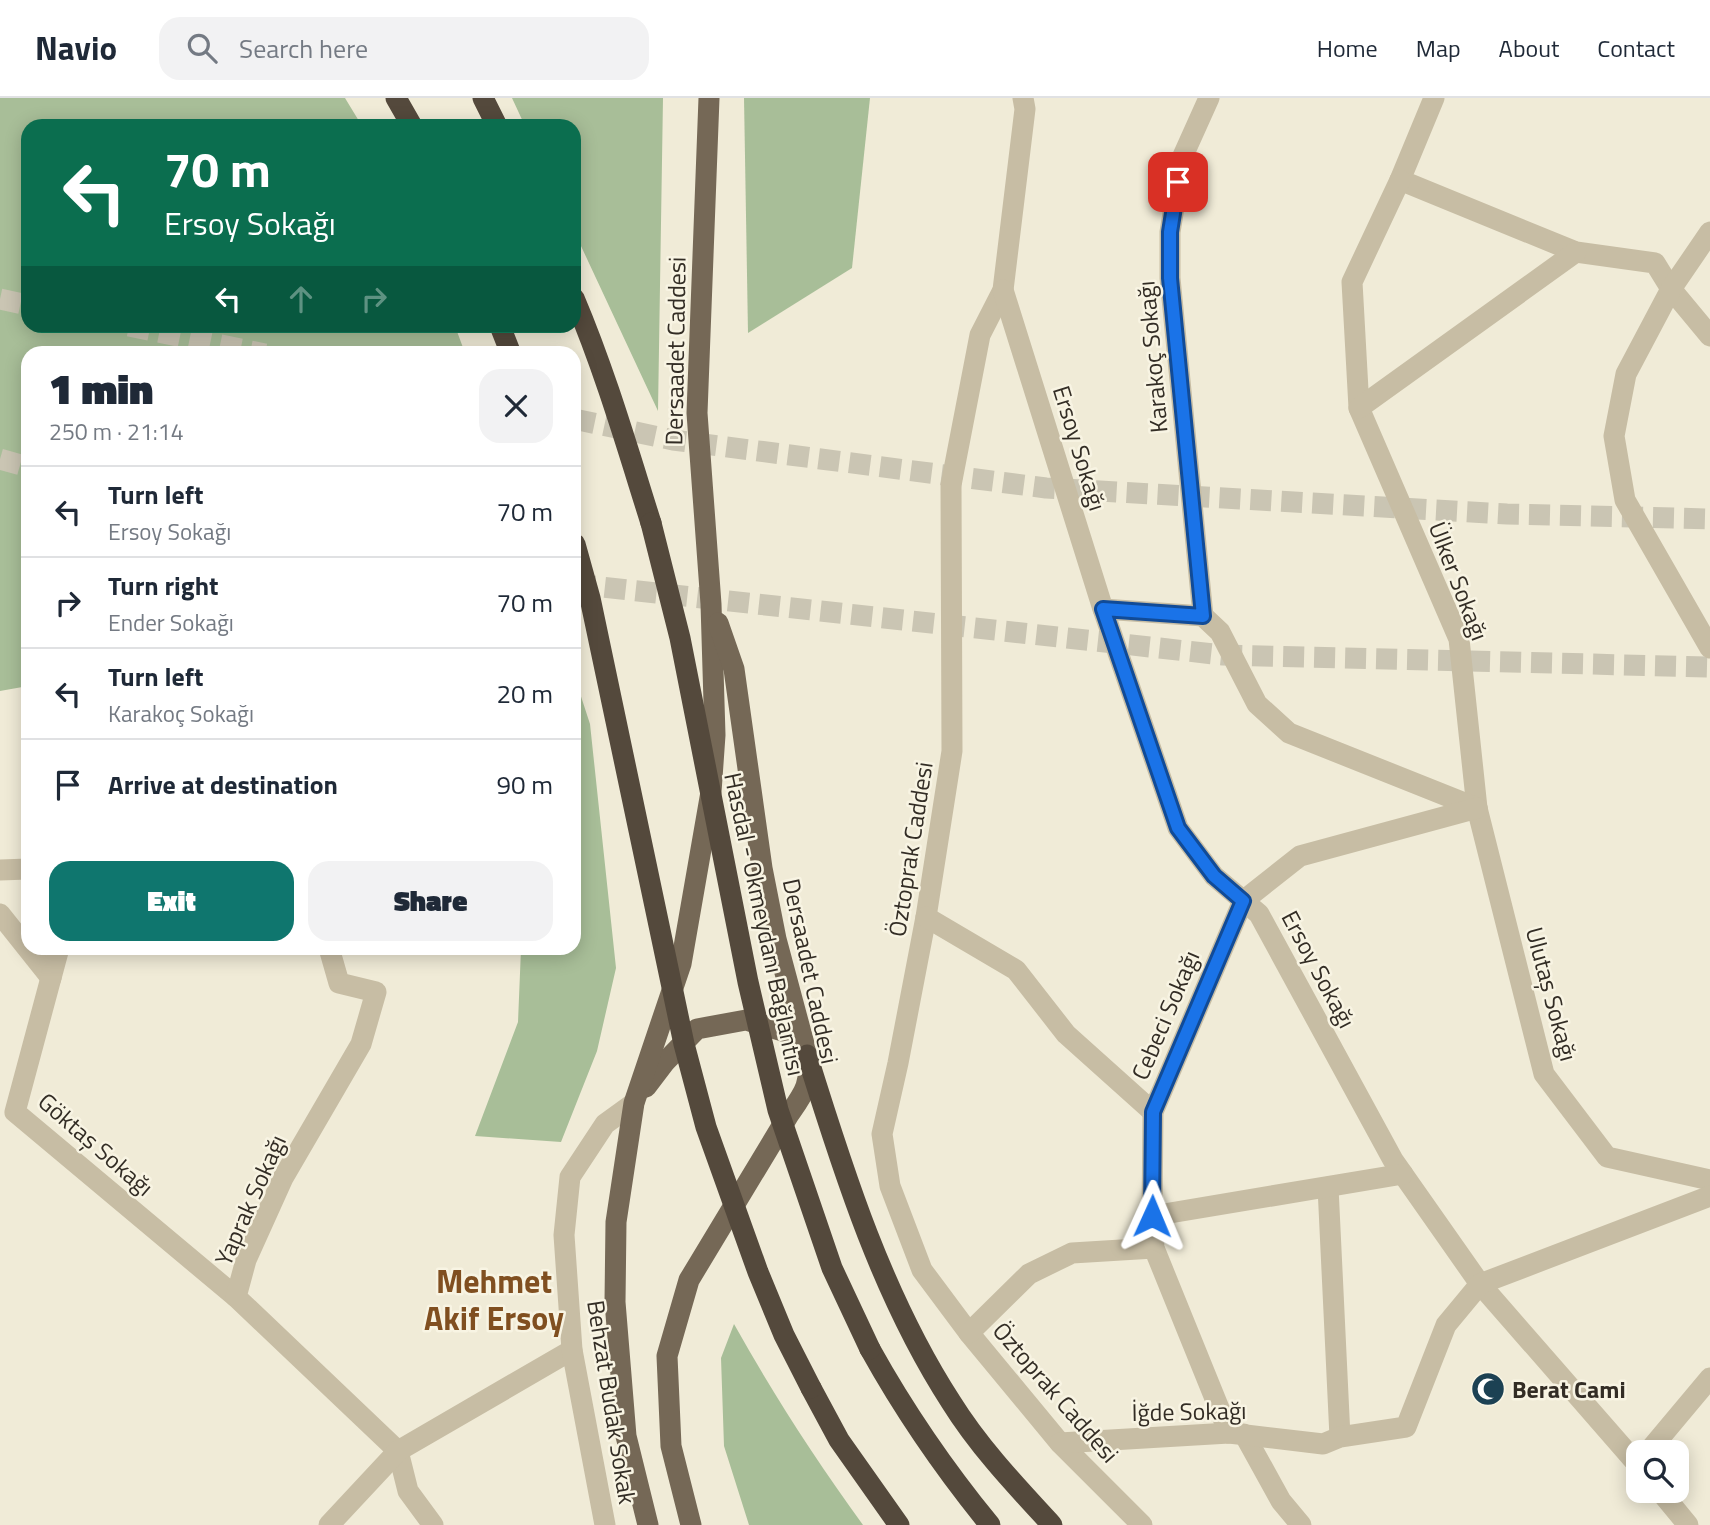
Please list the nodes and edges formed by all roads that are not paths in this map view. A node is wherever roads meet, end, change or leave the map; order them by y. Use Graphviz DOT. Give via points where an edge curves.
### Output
graph roads {
  1 [pos="396,98"];
  2 [pos="483,98"];
  3 [pos="709,98"];
  4 [pos="1023,98"];
  5 [pos="1209,98"];
  6 [pos="1434,98"];
  7 [pos="408,119"];
  8 [pos="494,119"];
  9 [pos="1401,180"];
  10 [pos="1710,232"];
  11 [pos="1576,252"];
  12 [pos="1671,289"];
  13 [pos="1003,290"];
  14 [pos="581,317"];
  15 [pos="1710,336"];
  16 [pos="1359,408"];
  17 [pos="581,565"];
  18 [pos="711,604"];
  19 [pos="1103,609"];
  20 [pos="1203,616"];
  21 [pos="1710,648"];
  22 [pos="1477,808"];
  23 [pos="21,869"];
  24 [pos="0,870"];
  25 [pos="1243,901"];
  26 [pos="0,914"];
  27 [pos="926,917"];
  28 [pos="21,940"];
  29 [pos="33,955"];
  30 [pos="57,955"];
  31 [pos="331,955"];
  32 [pos="51,978"];
  33 [pos="807,1055"];
  34 [pos="634,1103"];
  35 [pos="1153,1112"];
  36 [pos="1403,1174"];
  37 [pos="1710,1180"];
  38 [pos="1328,1186"];
  39 [pos="1710,1196"];
  40 [pos="1152,1216"];
  41 [pos="1154,1248"];
  42 [pos="1480,1284"];
  43 [pos="236,1297"];
  44 [pos="969,1333"];
  45 [pos="572,1350"];
  46 [pos="1710,1378"];
  47 [pos="1237,1434"];
  48 [pos="1340,1437"];
  49 [pos="1658,1440"];
  50 [pos="1060,1443"];
  51 [pos="398,1451"];
  52 [pos="1626,1451"];
  53 [pos="1670,1503"];
  54 [pos="329,1525"];
  55 [pos="433,1525"];
  56 [pos="605,1525"];
  57 [pos="648,1525"];
  58 [pos="691,1525"];
  59 [pos="899,1525"];
  60 [pos="990,1525"];
  61 [pos="1052,1525"];
  62 [pos="1142,1525"];
  63 [pos="1301,1525"];
  64 [pos="1688,1525"];
  1 -- 7 [label="highway"];
  2 -- 8 [label="highway"];
  3 -- 18 [label="main road, Dersaadet Caddesi" via="697,413"];
  4 -- 13 [label="street, Öztoprak Caddesi"];
  5 -- 20 [label="street, Karakoç Sokağı" via="1181,158 1170,232 1170,278"];
  6 -- 9 [label="street, Ülker Sokağı"];
  9 -- 11 [label="street"];
  9 -- 16 [label="street, Ülker Sokağı" via="1352,282"];
  10 -- 12 [label="street"];
  11 -- 12 [label="street" via="1655,263"];
  11 -- 16 [label="street"];
  12 -- 15 [label="street"];
  12 -- 21 [label="street" via="1626,374 1614,436 1625,500"];
  13 -- 19 [label="street, Ersoy Sokağı"];
  13 -- 27 [label="street, Öztoprak Caddesi" via="980,335 951,485 952,751"];
  14 -- 60 [label="highway, Hasdal - Okmeydanı Bağlantısı, bridge" via="619,419 680,638 778,1110 832,1268 870,1349 920,1432"];
  16 -- 22 [label="street, Ülker Sokağı" via="1459,639"];
  17 -- 59 [label="highway, bridge" via="706,1127 784,1335 839,1440"];
  18 -- 33 [label="main road, Dersaadet Caddesi" via="734,668 762,868"];
  18 -- 34 [label="main road, Dersaadet Caddesi" via="715,735 711,792 681,964"];
  19 -- 20 [label="street"];
  19 -- 25 [label="street, Ersoy Sokağı" via="1178,828 1214,876"];
  20 -- 22 [label="street" via="1220,632 1257,704 1289,733"];
  22 -- 25 [label="street" via="1300,856"];
  22 -- 37 [label="street, Ulutaş Sokağı" via="1544,1074 1607,1157"];
  23 -- 24 [label="street"];
  25 -- 35 [label="street, Cebeci Sokağı"];
  25 -- 36 [label="street, Ersoy Sokağı" via="1259,914"];
  26 -- 28 [label="street"];
  27 -- 35 [label="street" via="1016,970 1066,1034"];
  27 -- 44 [label="street, Öztoprak Caddesi" via="882,1134 890,1186 922,1270"];
  29 -- 32 [label="street"];
  30 -- 32 [label="street, Göktaş Sokağı"];
  31 -- 43 [label="street, Yaprak Sokağı" via="339,983 376,992 361,1044 283,1178 246,1261"];
  32 -- 43 [label="street, Göktaş Sokağı" via="15,1112"];
  33 -- 34 [label="main road" via="789,1033 746,1020 697,1029"];
  33 -- 58 [label="main road, Dersaadet Caddesi" via="810,1074 804,1093 689,1280 667,1356 671,1446"];
  33 -- 61 [label="highway" via="842,1169 903,1315 951,1404 995,1463"];
  34 -- 45 [label="street, Behzat Budak Sokak" via="605,1124 570,1177 564,1235"];
  34 -- 57 [label="main road, Dersaadet Caddesi" via="616,1223 615,1302 626,1436"];
  35 -- 40 [label="street, Cebeci Sokağı"];
  36 -- 38 [label="street"];
  36 -- 42 [label="street, Ersoy Sokağı"];
  38 -- 40 [label="street"];
  38 -- 48 [label="street"];
  39 -- 42 [label="street"];
  40 -- 41 [label="street, Cebeci Sokağı"];
  41 -- 44 [label="street" via="1072,1253 1029,1273"];
  41 -- 47 [label="street, Cebeci Sokağı"];
  42 -- 48 [label="street, İğde Sokağı" via="1446,1325 1406,1427"];
  42 -- 52 [label="street, Ersoy Sokağı"];
  43 -- 51 [label="street, Yaprak Sokağı"];
  44 -- 50 [label="street, Öztoprak Caddesi"];
  45 -- 51 [label="street"];
  45 -- 56 [label="street, Behzat Budak Sokak"];
  46 -- 49 [label="street"];
  47 -- 48 [label="street, İğde Sokağı" via="1323,1444"];
  47 -- 50 [label="street, İğde Sokağı"];
  47 -- 63 [label="street, Cebeci Sokağı"];
  50 -- 62 [label="street, Öztoprak Caddesi"];
  51 -- 54 [label="street"];
  51 -- 55 [label="street" via="408,1491"];
  53 -- 64 [label="street"];
}
